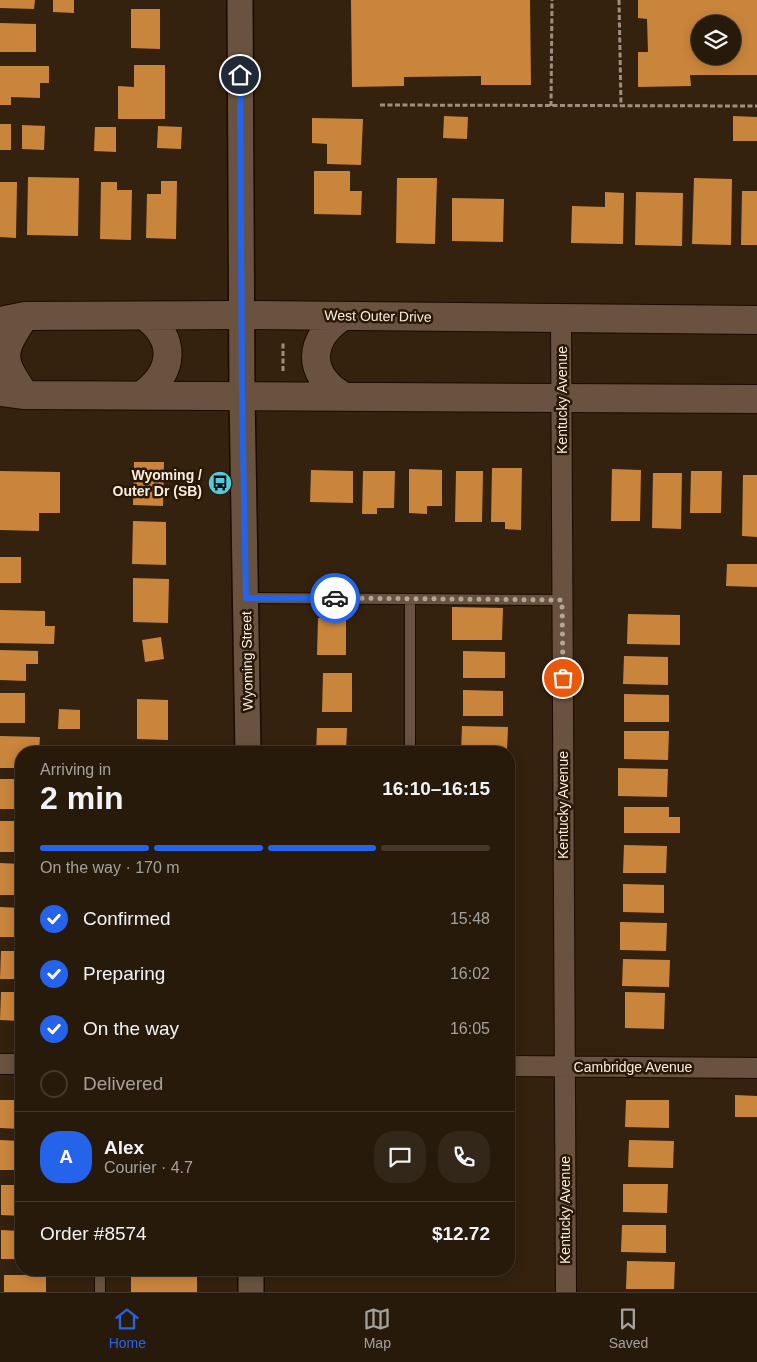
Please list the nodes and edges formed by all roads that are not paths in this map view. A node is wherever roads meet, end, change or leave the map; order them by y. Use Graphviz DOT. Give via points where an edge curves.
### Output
graph roads {
  1 [pos="240,0"];
  2 [pos="242,315"];
  3 [pos="145,316"];
  4 [pos="343,316"];
  5 [pos="12,319"];
  6 [pos="561,319"];
  7 [pos="757,320"];
  8 [pos="13,393"];
  9 [pos="142,395"];
  10 [pos="242,395"];
  11 [pos="343,396"];
  12 [pos="562,398"];
  13 [pos="757,399"];
  14 [pos="246,598"];
  15 [pos="410,599"];
  16 [pos="562,600"];
  17 [pos="248,746"];
  18 [pos="410,746"];
  19 [pos="0,1064"];
  20 [pos="15,1064"];
  21 [pos="515,1066"];
  22 [pos="564,1066"];
  23 [pos="757,1068"];
  24 [pos="100,1276"];
  25 [pos="251,1276"];
  26 [pos="100,1292"];
  27 [pos="251,1292"];
  28 [pos="566,1292"];
  1 -- 2 [label="street, Wyoming Street"];
  2 -- 3 [label="main road, West Outer Drive"];
  2 -- 4 [label="main road, West Outer Drive"];
  2 -- 10 [label="street, Wyoming Street"];
  3 -- 5 [label="main road, West Outer Drive"];
  3 -- 9 [label="main road" via="161,331 168,355 160,379"];
  4 -- 6 [label="main road, West Outer Drive"];
  4 -- 11 [label="main road" via="323,333 316,357 322,379"];
  5 -- 8 [label="main road" via="0,356"];
  6 -- 7 [label="main road, West Outer Drive"];
  6 -- 12 [label="street, Kentucky Avenue"];
  8 -- 9 [label="main road"];
  9 -- 10 [label="main road"];
  10 -- 11 [label="main road"];
  10 -- 14 [label="street, Wyoming Street"];
  11 -- 12 [label="main road"];
  12 -- 13 [label="main road"];
  12 -- 16 [label="street, Kentucky Avenue"];
  14 -- 15 [label="lane"];
  14 -- 17 [label="street, Wyoming Street"];
  15 -- 16 [label="lane"];
  15 -- 18 [label="lane"];
  16 -- 22 [label="street, Kentucky Avenue"];
  19 -- 20 [label="street"];
  21 -- 22 [label="street, Cambridge Avenue"];
  22 -- 23 [label="street, Cambridge Avenue"];
  22 -- 28 [label="street, Kentucky Avenue"];
  24 -- 26 [label="lane"];
  25 -- 27 [label="street"];
}
